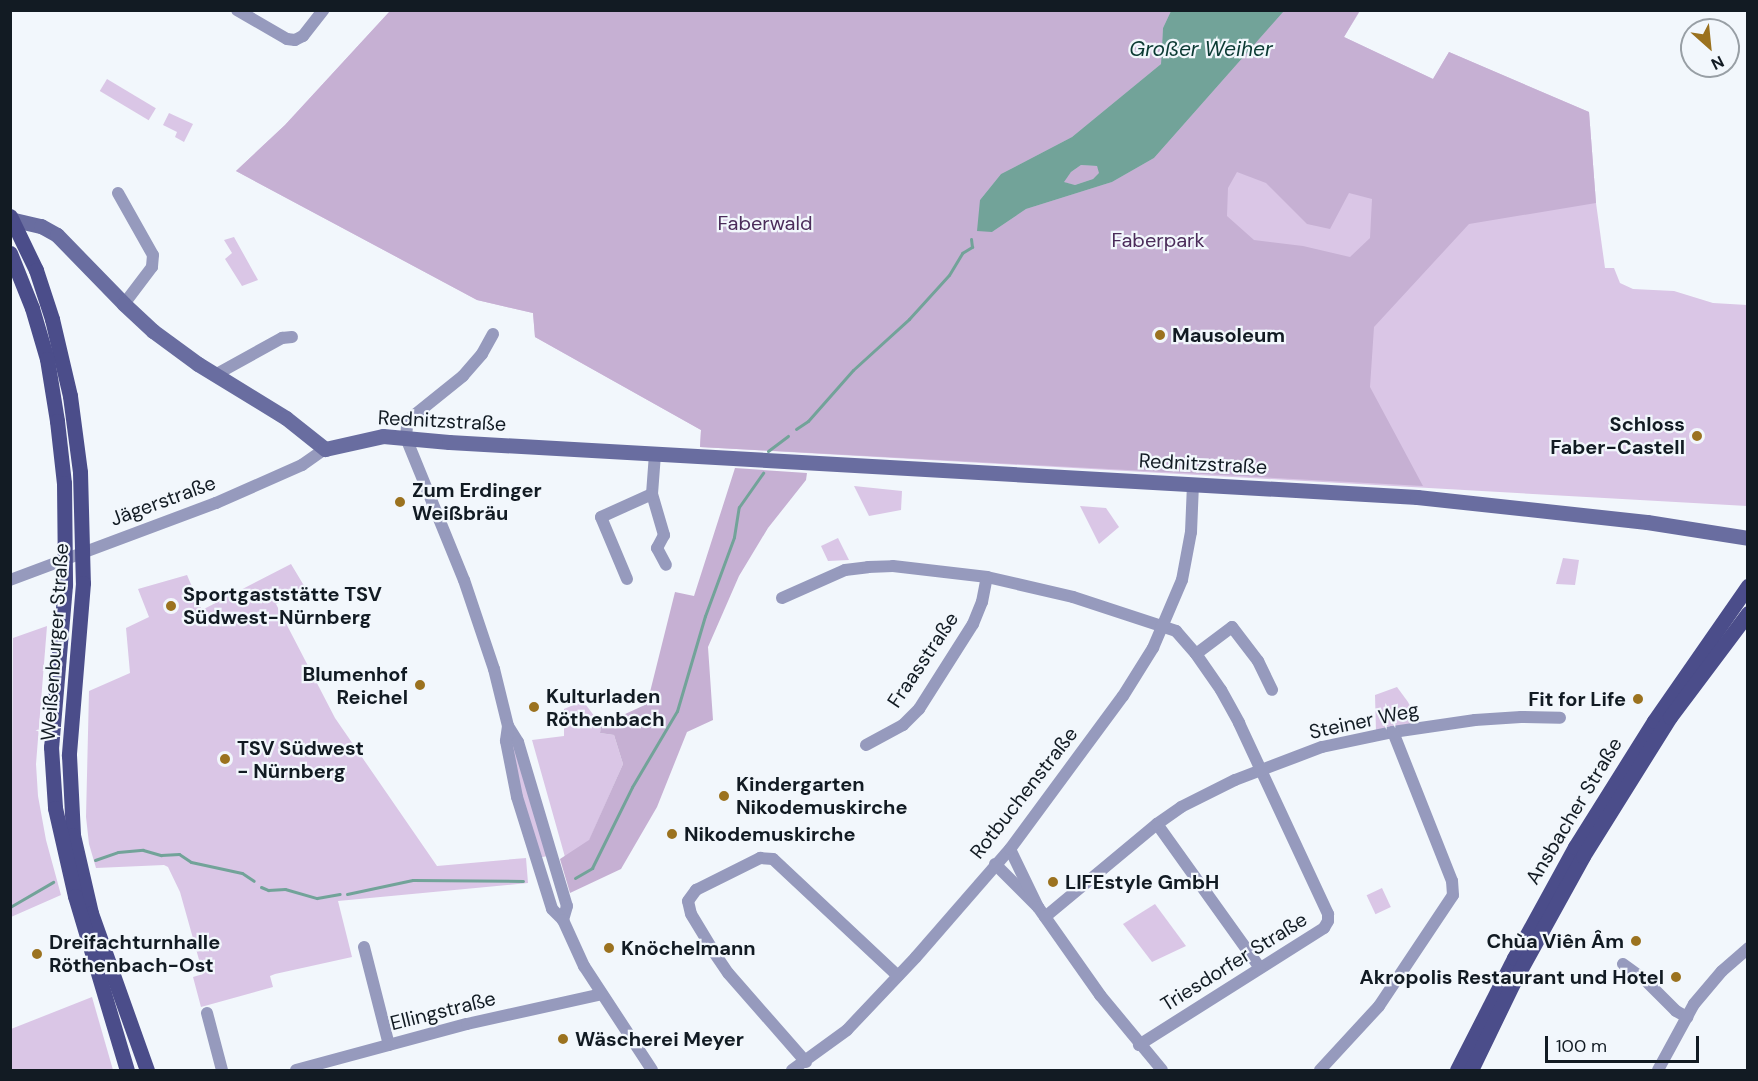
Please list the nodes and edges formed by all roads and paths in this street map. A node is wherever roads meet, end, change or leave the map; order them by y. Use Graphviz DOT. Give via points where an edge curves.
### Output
graph roads {
  1 [pos="237,10"];
  2 [pos="323,10"];
  3 [pos="118,193"];
  4 [pos="11,218"];
  5 [pos="10,253"];
  6 [pos="124,304"];
  7 [pos="493,334"];
  8 [pos="292,337"];
  9 [pos="215,375"];
  10 [pos="406,438"];
  11 [pos="325,448"];
  12 [pos="655,454"];
  13 [pos="1193,485"];
  14 [pos="652,494"];
  15 [pos="1748,538"];
  16 [pos="84,551"];
  17 [pos="66,560"];
  18 [pos="666,565"];
  19 [pos="987,577"];
  20 [pos="627,579"];
  21 [pos="10,580"];
  22 [pos="1748,586"];
  23 [pos="782,598"];
  24 [pos="1748,613"];
  25 [pos="1161,626"];
  26 [pos="1196,654"];
  27 [pos="1272,690"];
  28 [pos="1560,718"];
  29 [pos="508,726"];
  30 [pos="1393,732"];
  31 [pos="866,745"];
  32 [pos="1261,770"];
  33 [pos="1157,824"];
  34 [pos="1010,849"];
  35 [pos="995,864"];
  36 [pos="1041,912"];
  37 [pos="563,920"];
  38 [pos="364,947"];
  39 [pos="1748,948"];
  40 [pos="1623,964"];
  41 [pos="1260,968"];
  42 [pos="898,976"];
  43 [pos="602,994"];
  44 [pos="207,1013"];
  45 [pos="1687,1017"];
  46 [pos="389,1045"];
  47 [pos="1139,1045"];
  48 [pos="806,1062"];
  49 [pos="321,1067"];
  50 [pos="127,1071"];
  51 [pos="147,1071"];
  52 [pos="222,1071"];
  53 [pos="296,1071"];
  54 [pos="652,1071"];
  55 [pos="792,1071"];
  56 [pos="1162,1071"];
  57 [pos="1320,1071"];
  58 [pos="1457,1071"];
  59 [pos="1471,1071"];
  60 [pos="1658,1071"];
  1 -- 2 [label="street" via="295,40 303,36"];
  3 -- 6 [label="street" via="153,255 152,267"];
  4 -- 6 [label="main road" via="57,235"];
  4 -- 16 [label="main road, Weißenburger Straße" via="42,287 62,359 79,462"];
  5 -- 17 [label="main road, Weißenburger Straße" via="38,326 55,401 64,483"];
  6 -- 9 [label="main road" via="153,331"];
  7 -- 10 [label="street" via="463,376 412,417"];
  8 -- 9 [label="street" via="282,338"];
  9 -- 11 [label="main road" via="286,418"];
  10 -- 11 [label="main road, Rednitzstraße" via="372,437"];
  10 -- 12 [label="main road, Rednitzstraße"];
  10 -- 29 [label="street" via="464,580 494,669"];
  11 -- 16 [label="street, Jägerstraße" via="302,465 227,499"];
  12 -- 13 [label="main road, Rednitzstraße"];
  12 -- 14 [label="street"];
  13 -- 15 [label="main road, Rednitzstraße" via="1434,498 1647,522"];
  13 -- 25 [label="street, Rotbuchenstraße" via="1191,532 1182,580"];
  14 -- 18 [label="street" via="664,535 657,548"];
  14 -- 20 [label="street" via="601,517"];
  16 -- 17 [label="street, Jägerstraße"];
  16 -- 51 [label="main road, Weißenburger Straße" via="69,755 73,835 91,913"];
  17 -- 21 [label="street, Jägerstraße"];
  17 -- 50 [label="main road, Weißenburger Straße" via="52,733 53,793 66,864"];
  19 -- 23 [label="street" via="893,566 868,567 844,570"];
  19 -- 25 [label="street" via="1073,597"];
  19 -- 31 [label="street, Fraasstraße" via="973,624 919,709 903,725"];
  22 -- 58 [label="main road, Ansbacher Straße" via="1654,721 1575,847"];
  24 -- 59 [label="main road, Ansbacher Straße" via="1670,717 1587,848 1513,983"];
  25 -- 26 [label="street" via="1176,631"];
  25 -- 34 [label="street, Rotbuchenstraße" via="1153,648 1123,696"];
  26 -- 27 [label="street" via="1232,627 1258,662"];
  26 -- 32 [label="street" via="1221,690"];
  28 -- 30 [label="street, Steiner Weg" via="1475,720"];
  29 -- 37 [label="street" via="518,742 567,906"];
  29 -- 37 [label="street" via="517,797 535,862 552,909"];
  30 -- 32 [label="street, Steiner Weg" via="1322,747"];
  30 -- 57 [label="street" via="1452,881 1453,896 1379,1006"];
  32 -- 33 [label="street, Steiner Weg" via="1206,794"];
  32 -- 41 [label="street, Triesdorfer Straße" via="1328,921"];
  33 -- 36 [label="street, Steiner Weg"];
  33 -- 41 [label="street"];
  34 -- 35 [label="street, Rotbuchenstraße"];
  34 -- 36 [label="street"];
  35 -- 36 [label="street"];
  35 -- 42 [label="street, Rotbuchenstraße"];
  36 -- 47 [label="street"];
  37 -- 43 [label="street"];
  38 -- 46 [label="street"];
  39 -- 45 [label="street" via="1722,971"];
  40 -- 45 [label="street"];
  41 -- 47 [label="street, Triesdorfer Straße"];
  42 -- 48 [label="street, Rotbuchenstraße" via="847,1030"];
  42 -- 48 [label="street" via="773,859 760,858 696,890 688,901 691,914 714,952"];
  43 -- 46 [label="street, Ellingstraße"];
  43 -- 54 [label="street"];
  44 -- 52 [label="street"];
  45 -- 60 [label="street"];
  46 -- 49 [label="street, Ellingstraße"];
  47 -- 56 [label="street"];
  48 -- 55 [label="street, Rotbuchenstraße"];
  49 -- 53 [label="street, Ellingstraße"];
}
